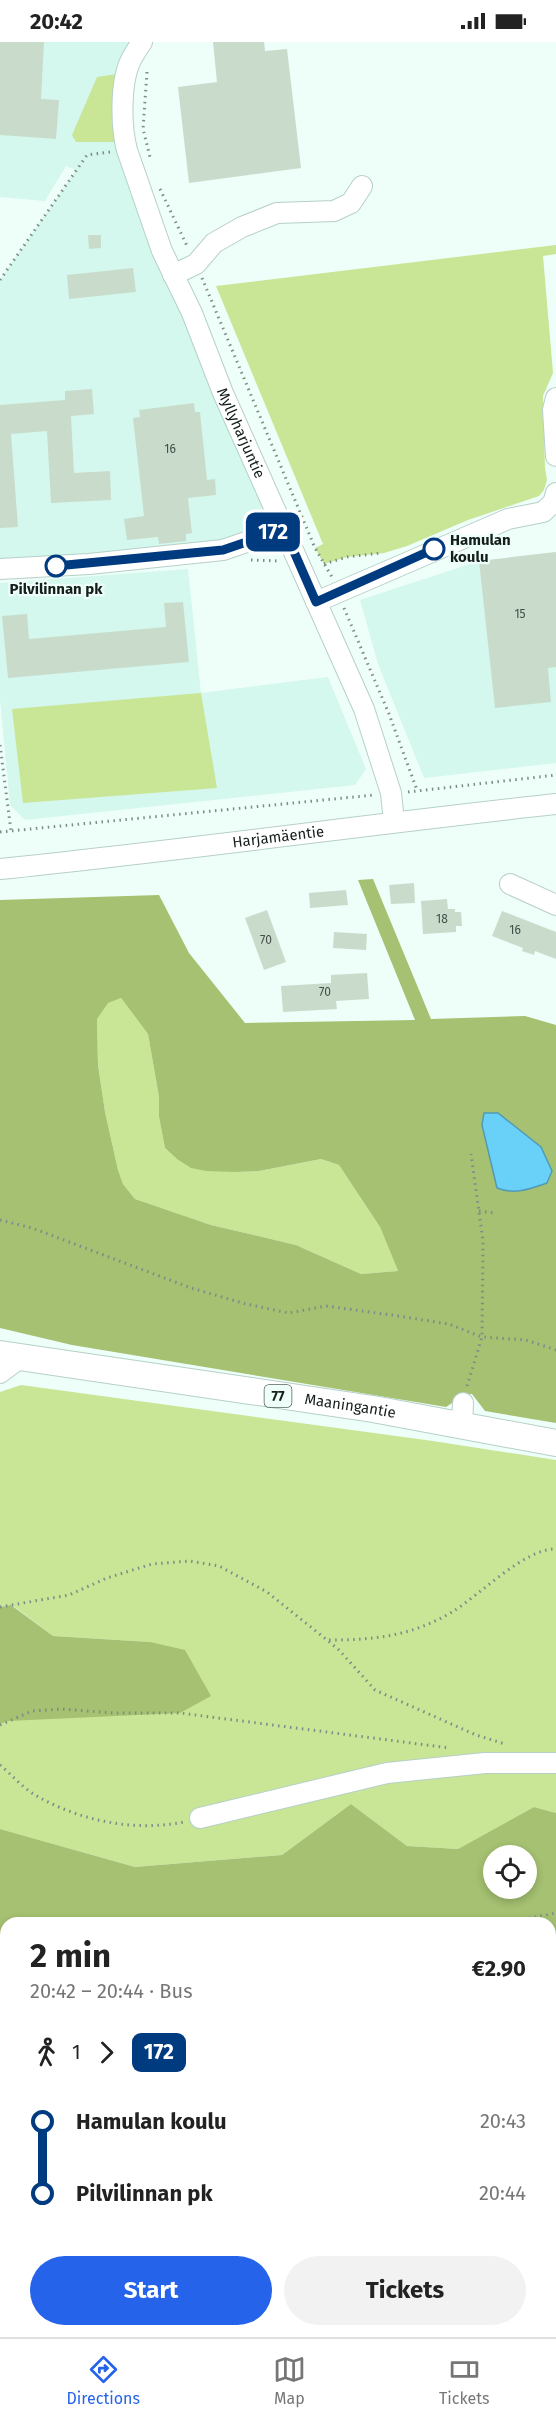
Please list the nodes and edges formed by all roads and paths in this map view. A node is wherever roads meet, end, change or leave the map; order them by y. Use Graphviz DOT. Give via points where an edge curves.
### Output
graph roads {
  1 [pos="142,42"];
  2 [pos="148,67"];
  3 [pos="147,144"];
  4 [pos="127,150"];
  5 [pos="152,165"];
  6 [pos="159,184"];
  7 [pos="362,186"];
  8 [pos="196,264"];
  9 [pos="174,275"];
  10 [pos="0,280"];
  11 [pos="556,398"];
  12 [pos="556,456"];
  13 [pos="556,493"];
  14 [pos="284,529"];
  15 [pos="315,548"];
  16 [pos="223,550"];
  17 [pos="296,556"];
  18 [pos="0,569"];
  19 [pos="339,591"];
  20 [pos="316,602"];
  21 [pos="0,745"];
  22 [pos="556,775"];
  23 [pos="417,790"];
  24 [pos="391,793"];
  25 [pos="556,804"];
  26 [pos="394,822"];
  27 [pos="11,831"];
  28 [pos="0,832"];
  29 [pos="0,869"];
  30 [pos="510,884"];
  31 [pos="556,905"];
  32 [pos="471,1154"];
  33 [pos="478,1211"];
  34 [pos="495,1213"];
  35 [pos="0,1220"];
  36 [pos="482,1337"];
  37 [pos="556,1350"];
  38 [pos="7,1362"];
  39 [pos="463,1414"];
  40 [pos="556,1443"];
  41 [pos="556,1549"];
  42 [pos="0,1607"];
  43 [pos="327,1641"];
  44 [pos="0,1725"];
  45 [pos="510,1746"];
  46 [pos="451,1748"];
  47 [pos="556,1763"];
  48 [pos="0,1765"];
  49 [pos="200,1818"];
  50 [pos="556,1913"];
  51 [pos="536,1917"];
  1 -- 4 [label="street, Myllyharjuntie" via="129,63 123,104"];
  2 -- 3 [label="path" via="143,129"];
  3 -- 4 [label="path"];
  3 -- 5 [label="path"];
  4 -- 9 [label="street, Myllyharjuntie"];
  4 -- 10 [label="path" via="87,155"];
  6 -- 8 [label="path"];
  7 -- 8 [label="street" via="351,202 334,211 277,213 252,223 214,243"];
  8 -- 9 [label="street"];
  8 -- 15 [label="path"];
  9 -- 14 [label="street, Myllyharjuntie"];
  11 -- 12 [label="street"];
  13 -- 19 [label="street" via="553,503 543,512 508,519"];
  14 -- 16 [label="street"];
  14 -- 17 [label="street, Myllyharjuntie"];
  15 -- 17 [label="path"];
  15 -- 19 [label="path"];
  16 -- 17 [label="path" via="265,562"];
  16 -- 18 [label="street"];
  17 -- 20 [label="street, Myllyharjuntie"];
  19 -- 20 [label="street"];
  19 -- 23 [label="path"];
  20 -- 24 [label="street, Myllyharjuntie" via="364,708"];
  21 -- 27 [label="path"];
  22 -- 23 [label="path"];
  23 -- 24 [label="path"];
  24 -- 26 [label="street, Myllyharjuntie"];
  24 -- 27 [label="path"];
  25 -- 26 [label="street, Harjamäentie"];
  26 -- 29 [label="street, Harjamäentie"];
  27 -- 28 [label="path"];
  30 -- 31 [label="street"];
  32 -- 33 [label="path"];
  33 -- 34 [label="path"];
  33 -- 36 [label="path" via="483,1241"];
  35 -- 36 [label="path" via="246,1304 289,1313 326,1306 398,1316 449,1324"];
  36 -- 37 [label="path" via="526,1340"];
  36 -- 39 [label="path" via="464,1395"];
  38 -- 39 [label="main road, Maaningantie / 77" via="373,1409"];
  39 -- 40 [label="main road, Maaningantie / 77"];
  41 -- 43 [label="path" via="533,1553 451,1612 412,1631 373,1640"];
  42 -- 43 [label="path" via="69,1595 152,1564 190,1561 219,1566 267,1592"];
  43 -- 45 [label="path" via="375,1690"];
  44 -- 46 [label="path" via="32,1711 180,1713"];
  47 -- 49 [label="street" via="484,1764 387,1773"];
  48 -- 49 [label="path" via="34,1794 96,1819 127,1826 160,1826"];
  50 -- 51 [label="path"];
}
